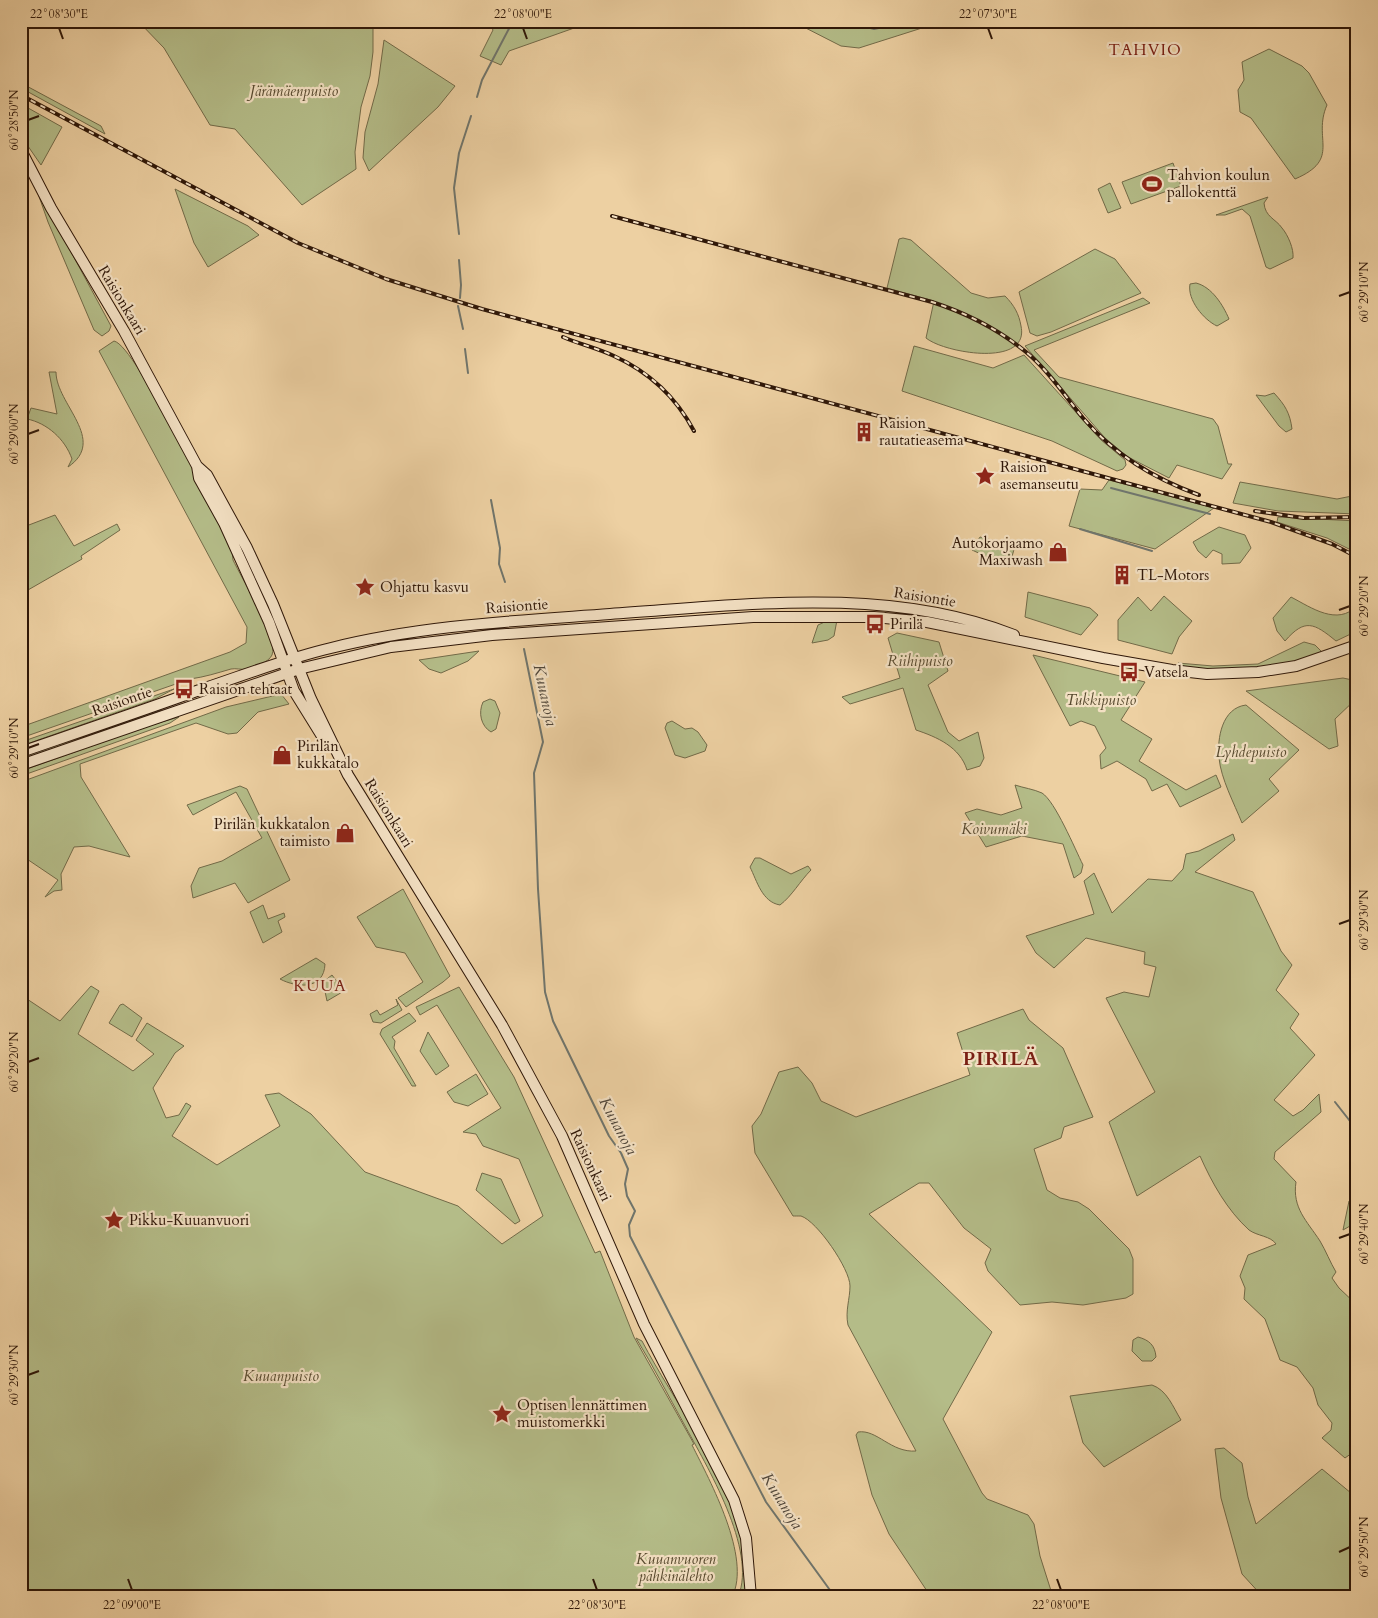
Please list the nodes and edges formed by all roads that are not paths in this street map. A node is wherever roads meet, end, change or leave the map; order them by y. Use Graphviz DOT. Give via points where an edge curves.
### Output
graph roads {
  1 [pos="21,150"];
  2 [pos="197,466"];
  3 [pos="1029,641"];
  4 [pos="1357,645"];
  5 [pos="295,657"];
  6 [pos="284,661"];
  7 [pos="299,669"];
  8 [pos="288,673"];
  9 [pos="21,752"];
  10 [pos="21,765"];
  11 [pos="346,771"];
  12 [pos="751,1597"];
  1 -- 2 [label="main road, Raisionkaari"];
  2 -- 5 [label="main road, Raisionkaari" via="207,475 232,519"];
  2 -- 6 [label="main road, Raisionkaari" via="199,478 242,562"];
  3 -- 4 [label="main road, Raisiontie" via="1102,658 1207,674 1258,672 1296,666"];
  3 -- 5 [label="main road, Raisiontie" via="975,622 926,610 805,603 433,628 380,636"];
  3 -- 7 [label="main road, Raisiontie" via="890,618 753,617 436,640"];
  5 -- 6 [label="main road, Raisiontie"];
  5 -- 7 [label="main road, Raisionkaari"];
  6 -- 8 [label="main road, Raisionkaari"];
  6 -- 9 [label="main road, Raisiontie"];
  7 -- 8 [label="main road, Raisiontie"];
  7 -- 11 [label="main road, Raisionkaari"];
  8 -- 10 [label="main road, Raisiontie"];
  8 -- 11 [label="main road, Raisionkaari" via="306,712"];
  11 -- 12 [label="main road, Raisionkaari" via="502,1025 562,1136 644,1324 734,1500 746,1538"];
}
